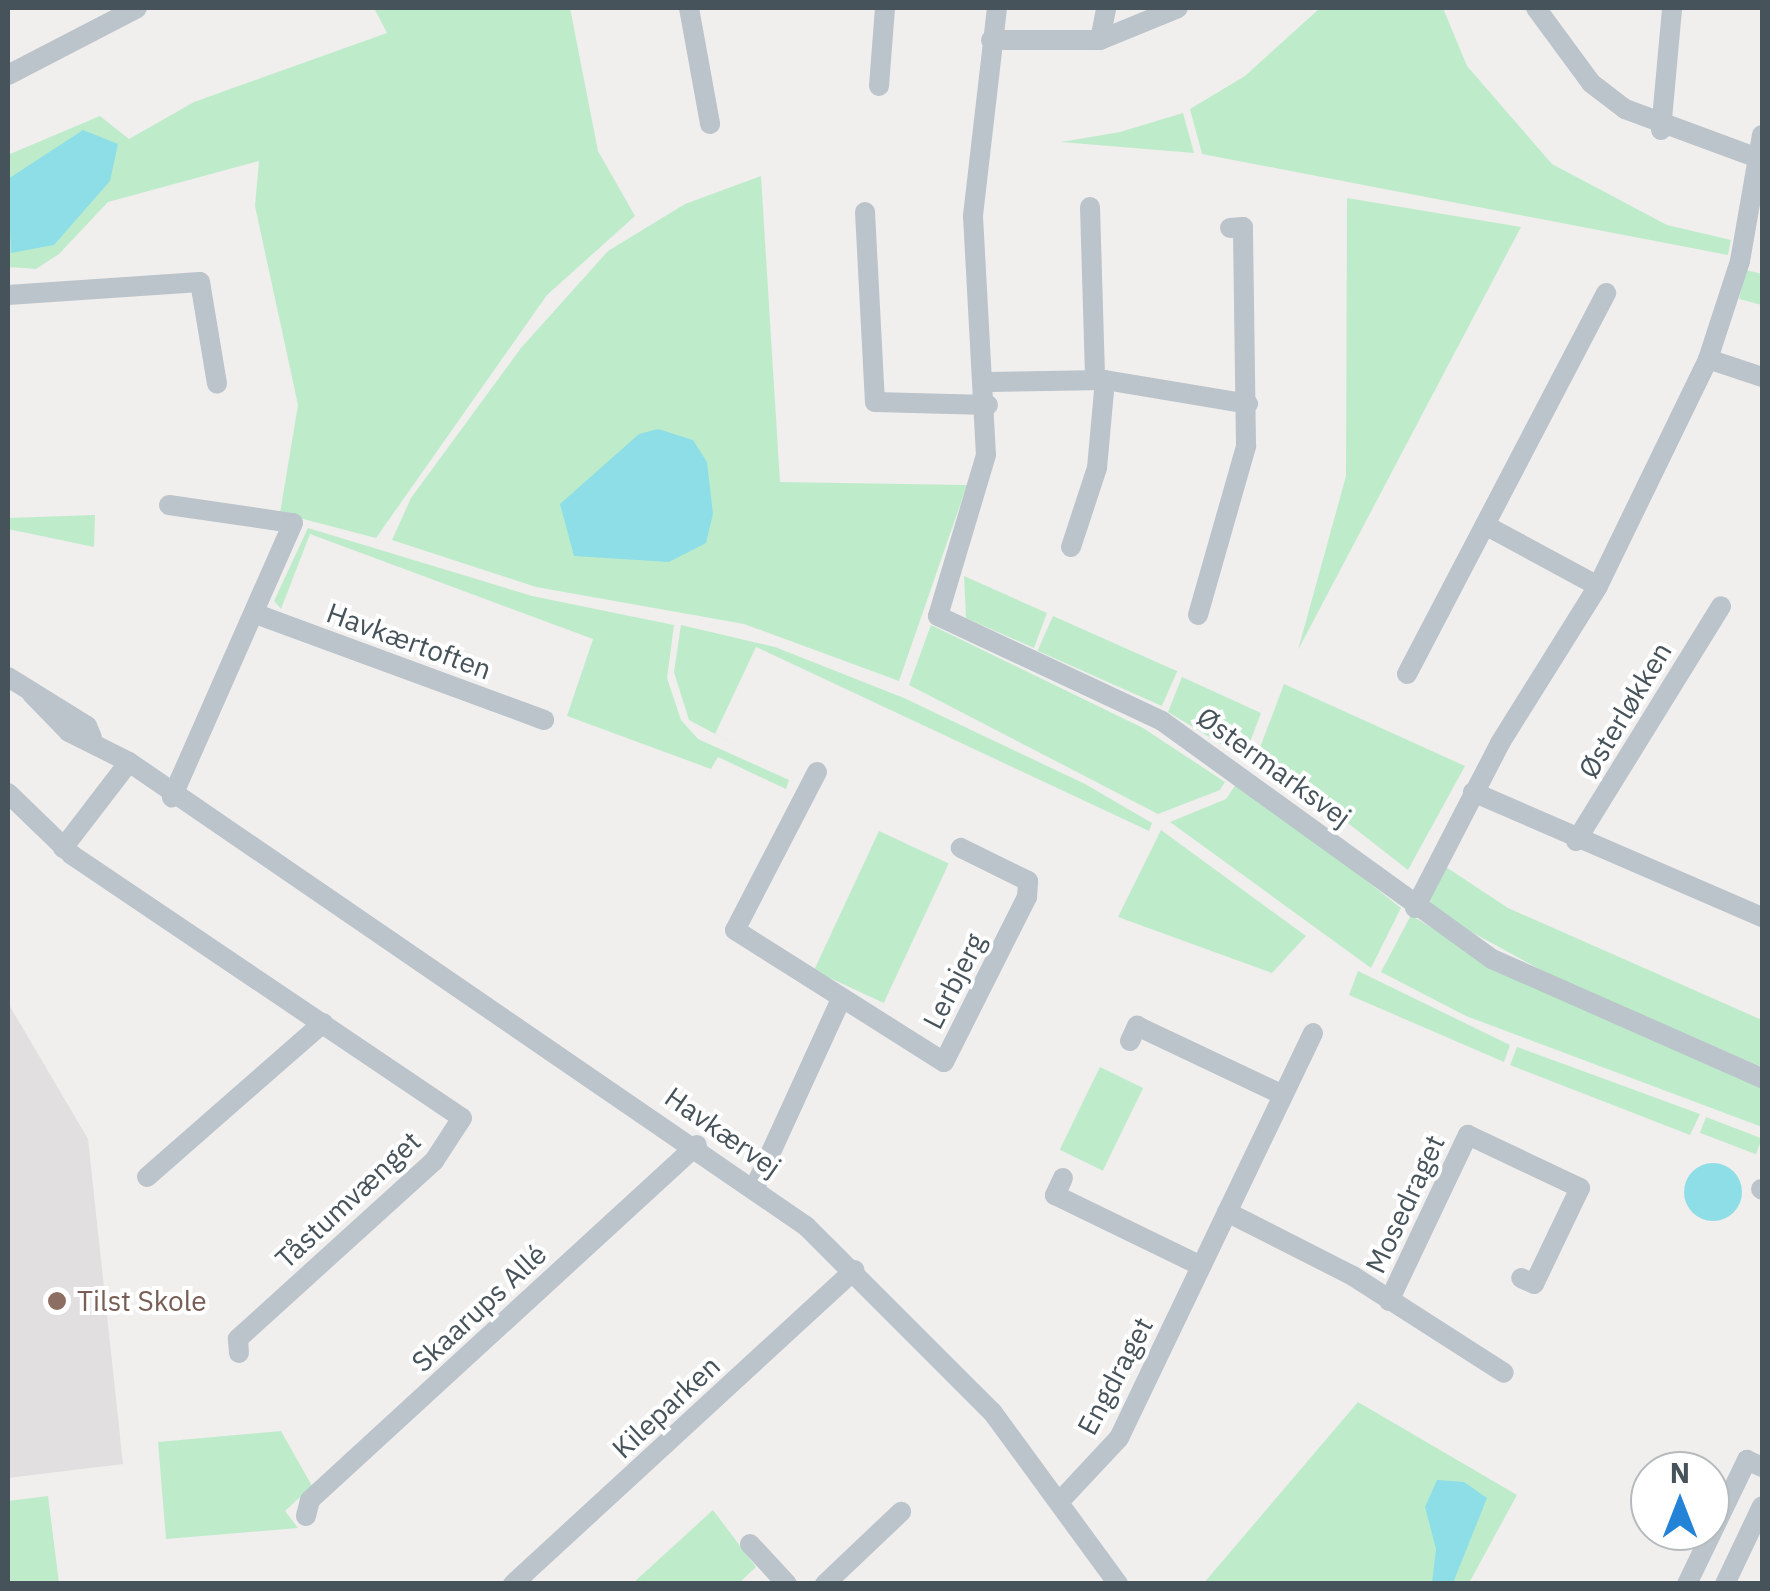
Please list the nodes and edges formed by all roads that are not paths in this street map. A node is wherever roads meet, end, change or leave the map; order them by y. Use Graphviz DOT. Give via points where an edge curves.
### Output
graph roads {
  1 [pos="82,8"];
  2 [pos="136,8"];
  3 [pos="688,8"];
  4 [pos="885,8"];
  5 [pos="997,8"];
  6 [pos="1106,8"];
  7 [pos="1178,8"];
  8 [pos="1536,8"];
  9 [pos="1672,8"];
  10 [pos="91,28"];
  11 [pos="991,40"];
  12 [pos="1100,40"];
  13 [pos="8,75"];
  14 [pos="879,86"];
  15 [pos="710,124"];
  16 [pos="1661,130"];
  17 [pos="1762,136"];
  18 [pos="1760,159"];
  19 [pos="1090,208"];
  20 [pos="865,212"];
  21 [pos="1230,228"];
  22 [pos="1606,293"];
  23 [pos="8,295"];
  24 [pos="1708,359"];
  25 [pos="1762,377"];
  26 [pos="1100,380"];
  27 [pos="988,382"];
  28 [pos="216,384"];
  29 [pos="1248,404"];
  30 [pos="988,406"];
  31 [pos="177,499"];
  32 [pos="1485,525"];
  33 [pos="1071,547"];
  34 [pos="1598,586"];
  35 [pos="1721,606"];
  36 [pos="256,614"];
  37 [pos="1198,615"];
  38 [pos="1407,674"];
  39 [pos="8,677"];
  40 [pos="544,720"];
  41 [pos="129,762"];
  42 [pos="816,772"];
  43 [pos="176,792"];
  44 [pos="1473,792"];
  45 [pos="8,793"];
  46 [pos="1576,841"];
  47 [pos="62,848"];
  48 [pos="961,848"];
  49 [pos="1415,908"];
  50 [pos="1762,917"];
  51 [pos="840,1000"];
  52 [pos="323,1024"];
  53 [pos="1313,1032"];
  54 [pos="1130,1042"];
  55 [pos="1762,1078"];
  56 [pos="1283,1095"];
  57 [pos="697,1146"];
  58 [pos="147,1177"];
  59 [pos="1063,1178"];
  60 [pos="755,1187"];
  61 [pos="1228,1212"];
  62 [pos="1202,1266"];
  63 [pos="855,1270"];
  64 [pos="1520,1278"];
  65 [pos="1389,1301"];
  66 [pos="239,1353"];
  67 [pos="1504,1373"];
  68 [pos="1762,1467"];
  69 [pos="1061,1500"];
  70 [pos="1762,1506"];
  71 [pos="901,1512"];
  72 [pos="306,1516"];
  73 [pos="1757,1530"];
  74 [pos="750,1544"];
  75 [pos="1111,1581"];
  76 [pos="513,1584"];
  77 [pos="787,1584"];
  78 [pos="824,1584"];
  79 [pos="1687,1584"];
  80 [pos="1725,1584"];
  1 -- 10 [label="street"];
  2 -- 10 [label="street"];
  3 -- 15 [label="street"];
  4 -- 14 [label="street"];
  5 -- 11 [label="street, Østermarksvej"];
  6 -- 12 [label="street"];
  7 -- 12 [label="street"];
  8 -- 16 [label="street" via="1591,83"];
  9 -- 16 [label="street"];
  10 -- 13 [label="street"];
  11 -- 12 [label="street"];
  11 -- 27 [label="street, Østermarksvej" via="974,216"];
  16 -- 18 [label="street"];
  17 -- 18 [label="street"];
  18 -- 24 [label="street"];
  19 -- 26 [label="street"];
  20 -- 30 [label="street" via="875,402"];
  21 -- 29 [label="street" via="1243,228"];
  22 -- 32 [label="street"];
  23 -- 28 [label="street" via="200,282"];
  24 -- 25 [label="street"];
  24 -- 34 [label="street"];
  26 -- 27 [label="street"];
  26 -- 29 [label="street"];
  26 -- 33 [label="street" via="1097,468"];
  27 -- 30 [label="street, Østermarksvej"];
  29 -- 37 [label="street" via="1236,504"];
  30 -- 49 [label="street, Østermarksvej" via="972,515 938,616 1162,721"];
  31 -- 36 [label="street" via="293,522"];
  32 -- 34 [label="street"];
  32 -- 38 [label="street"];
  34 -- 44 [label="street"];
  35 -- 46 [label="street, Østerløkken"];
  36 -- 40 [label="street, Havkærtoften"];
  36 -- 43 [label="street"];
  39 -- 41 [label="street, Havkærvej" via="87,726 92,738"];
  41 -- 43 [label="street, Havkærvej"];
  41 -- 47 [label="street"];
  42 -- 51 [label="street, Lerbjerg" via="734,930"];
  43 -- 57 [label="street, Havkærvej"];
  44 -- 46 [label="street"];
  44 -- 49 [label="street"];
  45 -- 47 [label="street, Tåstumvænget"];
  46 -- 50 [label="street"];
  47 -- 52 [label="street, Tåstumvænget"];
  48 -- 51 [label="street, Lerbjerg" via="1028,881 1027,898 944,1062"];
  49 -- 55 [label="street, Østermarksvej" via="1492,960"];
  51 -- 60 [label="street"];
  52 -- 58 [label="street"];
  52 -- 66 [label="street, Tåstumvænget" via="462,1118 427,1168 238,1339"];
  53 -- 56 [label="street, Engdraget"];
  54 -- 56 [label="street" via="1137,1026"];
  56 -- 61 [label="street, Engdraget"];
  57 -- 60 [label="street, Havkærvej"];
  57 -- 72 [label="street, Skaarups Allé" via="310,1500"];
  59 -- 62 [label="street" via="1055,1195"];
  60 -- 63 [label="street, Havkærvej"];
  61 -- 62 [label="street, Engdraget"];
  61 -- 65 [label="street, Mosedraget"];
  62 -- 69 [label="street, Engdraget" via="1119,1438"];
  63 -- 69 [label="street, Havkærvej" via="993,1413"];
  63 -- 76 [label="street, Kileparken"];
  64 -- 65 [label="street, Mosedraget" via="1534,1284 1580,1188 1468,1136"];
  65 -- 67 [label="street, Mosedraget"];
  68 -- 79 [label="street" via="1747,1460"];
  69 -- 75 [label="street, Havkærvej"];
  70 -- 73 [label="street"];
  71 -- 78 [label="street"];
  73 -- 80 [label="street"];
  74 -- 77 [label="street"];
}
